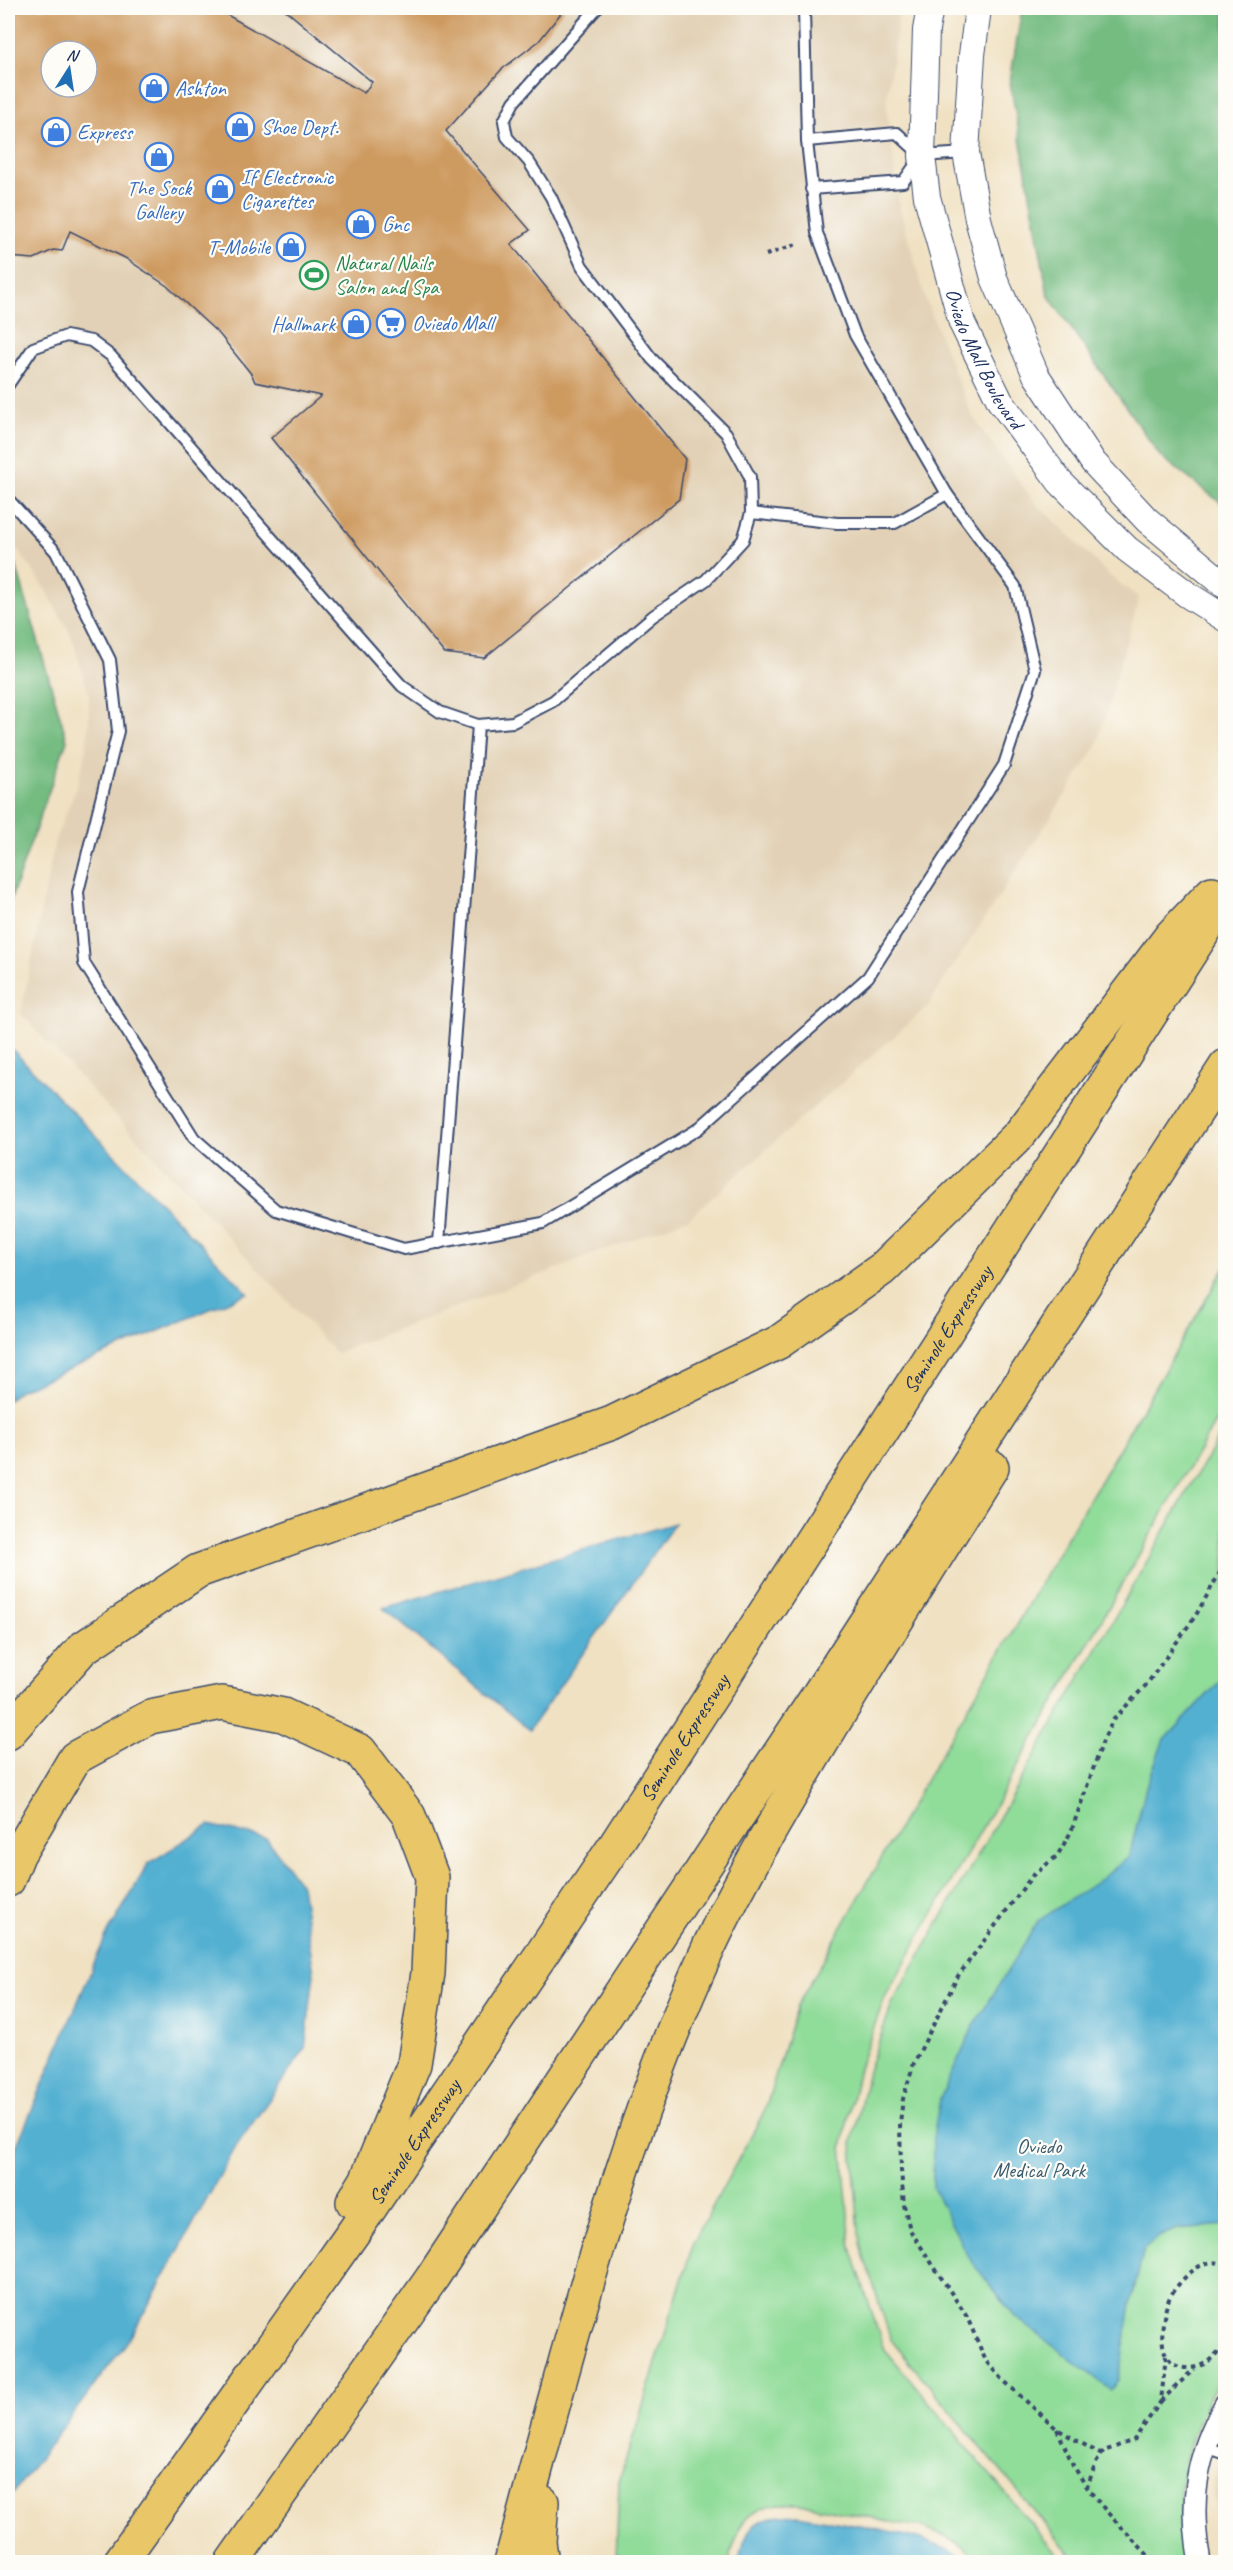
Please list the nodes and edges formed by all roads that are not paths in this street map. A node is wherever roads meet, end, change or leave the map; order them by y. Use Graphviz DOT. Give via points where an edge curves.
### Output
graph roads {
  1 [pos="597,8"];
  2 [pos="804,8"];
  3 [pos="930,8"];
  4 [pos="978,8"];
  5 [pos="807,141"];
  6 [pos="966,153"];
  7 [pos="922,156"];
  8 [pos="811,189"];
  9 [pos="8,385"];
  10 [pos="947,494"];
  11 [pos="8,499"];
  12 [pos="751,513"];
  13 [pos="1226,586"];
  14 [pos="1226,619"];
  15 [pos="478,725"];
  16 [pos="1226,879"];
  17 [pos="1226,897"];
  18 [pos="1179,947"];
  19 [pos="1226,1066"];
  20 [pos="1153,1180"];
  21 [pos="439,1243"];
  22 [pos="8,1733"];
  23 [pos="8,1880"];
  24 [pos="1226,2403"];
  25 [pos="549,2422"];
  26 [pos="218,2427"];
  27 [pos="1216,2450"];
  28 [pos="120,2562"];
  29 [pos="232,2562"];
  30 [pos="511,2562"];
  31 [pos="542,2562"];
  32 [pos="1200,2562"];
  1 -- 12 [label="lane" via="514,102 504,121 507,137 551,197 582,266 652,359 726,433 750,477"];
  2 -- 5 [label="lane"];
  3 -- 7 [label="street, Oviedo Mall Boulevard"];
  4 -- 6 [label="street, Oviedo Mall Boulevard"];
  5 -- 7 [label="lane" via="897,133"];
  5 -- 8 [label="lane"];
  6 -- 7 [label="lane"];
  6 -- 13 [label="street, Oviedo Mall Boulevard" via="994,278 1036,375 1093,462 1148,520"];
  7 -- 8 [label="lane" via="903,182"];
  7 -- 14 [label="street, Oviedo Mall Boulevard" via="927,197 962,322 1000,401 1060,482 1127,549"];
  8 -- 10 [label="lane" via="817,233 855,335"];
  9 -- 15 [label="lane" via="33,348 66,336 91,341 111,356 402,686 440,712"];
  10 -- 12 [label="lane" via="895,523 837,522"];
  10 -- 21 [label="lane" via="1015,586 1035,670 1004,765 868,977 698,1129 543,1223"];
  11 -- 21 [label="lane" via="56,552 110,660 118,731 78,892 84,963 194,1138 276,1210 404,1249"];
  12 -- 15 [label="lane" via="743,540 706,580 652,616 553,701 513,722"];
  15 -- 21 [label="lane"];
  16 -- 18 [label="highway"];
  17 -- 18 [label="highway, Seminole Expressway"];
  18 -- 22 [label="highway" via="1020,1134 882,1269 779,1342 612,1423 198,1571 83,1648"];
  18 -- 26 [label="highway, Seminole Expressway" via="616,1844"];
  19 -- 20 [label="highway"];
  20 -- 25 [label="highway" via="1048,1378 844,1704 757,1852 700,1965 664,2050 610,2202"];
  20 -- 29 [label="highway" via="439,2268"];
  23 -- 26 [label="highway" via="75,1758 150,1717 222,1703 283,1715 360,1751 408,1816 429,1867 432,1877 428,1973 414,2064 366,2181"];
  24 -- 27 [label="street" via="1211,2428"];
  25 -- 30 [label="highway"];
  25 -- 31 [label="highway" via="539,2542"];
  26 -- 28 [label="highway, Seminole Expressway"];
  27 -- 32 [label="street" via="1195,2488 1194,2529"];
}
